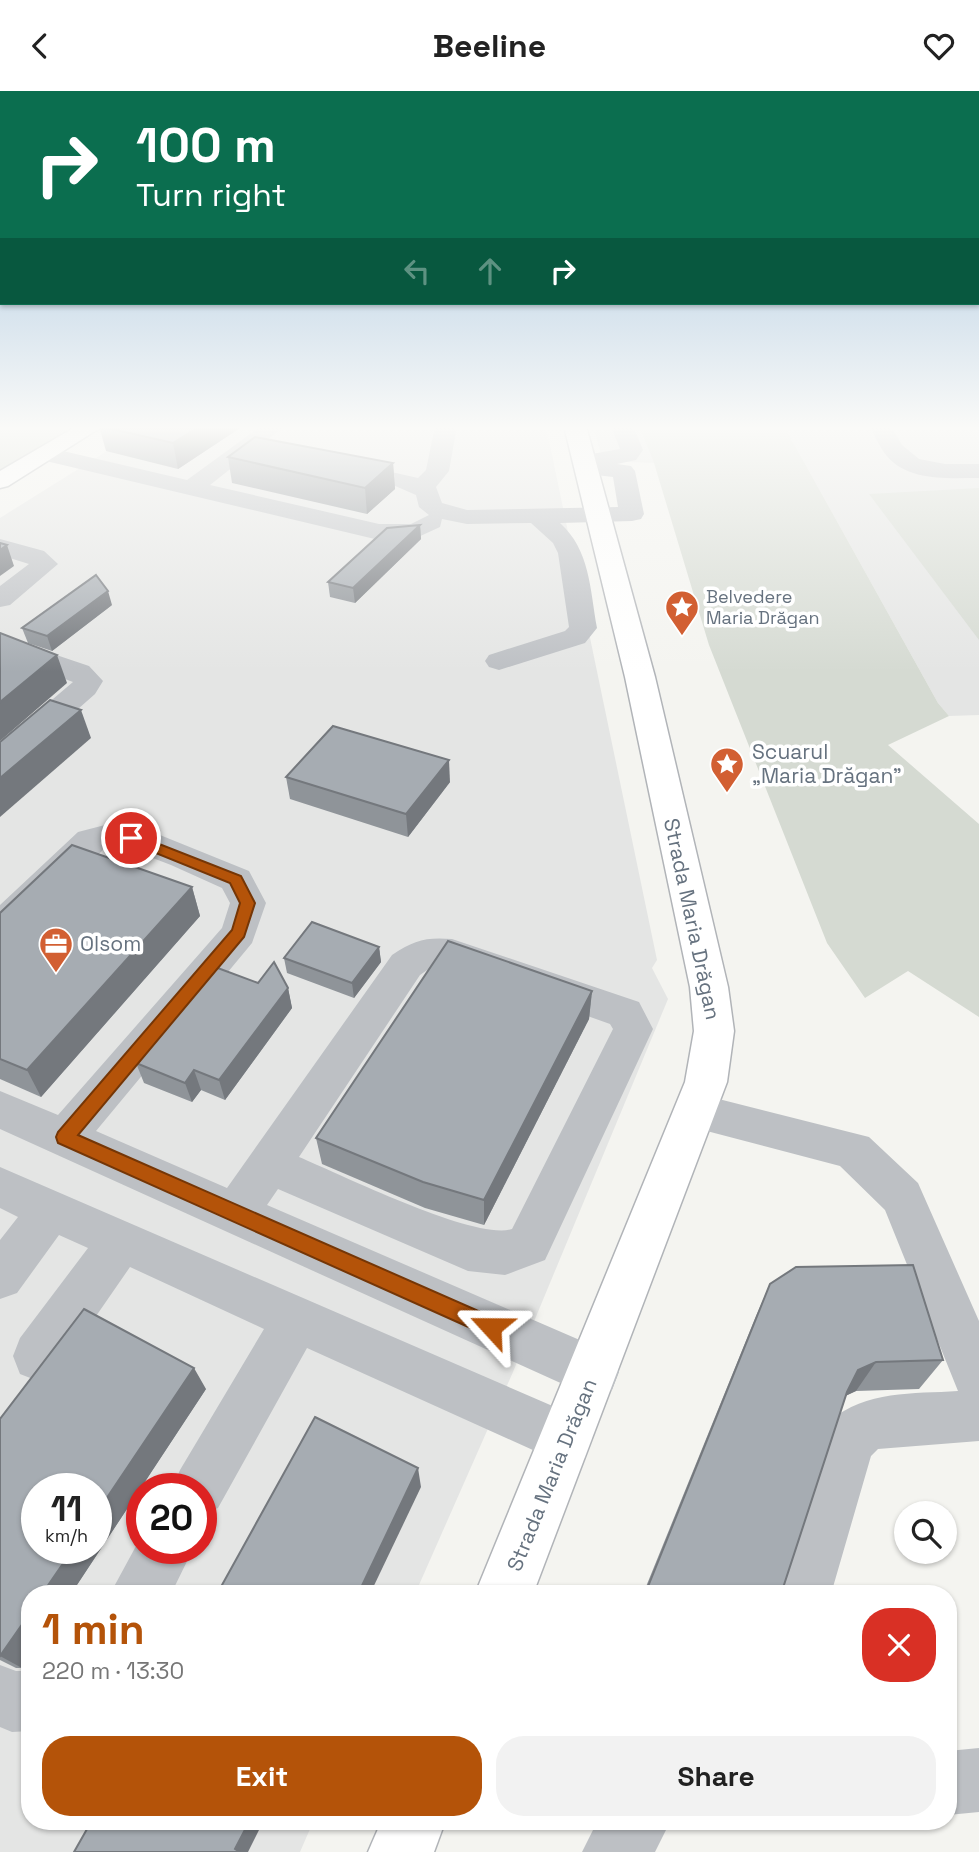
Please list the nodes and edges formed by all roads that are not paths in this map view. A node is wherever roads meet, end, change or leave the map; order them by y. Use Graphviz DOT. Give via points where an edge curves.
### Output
graph roads {
  1 [pos="279,508"];
  2 [pos="434,508"];
  3 [pos="598,508"];
  4 [pos="445,513"];
  5 [pos="600,516"];
  6 [pos="538,517"];
  7 [pos="0,547"];
  8 [pos="0,599"];
  9 [pos="0,645"];
  10 [pos="499,661"];
  11 [pos="0,761"];
  12 [pos="0,927"];
  13 [pos="0,1109"];
  14 [pos="695,1111"];
  15 [pos="65,1137"];
  16 [pos="270,1165"];
  17 [pos="0,1187"];
  18 [pos="51,1210"];
  19 [pos="236,1213"];
  20 [pos="121,1241"];
  21 [pos="0,1277"];
  22 [pos="297,1319"];
  23 [pos="38,1356"];
  24 [pos="594,1372"];
  25 [pos="979,1380"];
  26 [pos="979,1415"];
  27 [pos="566,1439"];
  28 [pos="208,1473"];
  29 [pos="156,1564"];
  30 [pos="144,1585"];
  31 [pos="509,1585"];
  32 [pos="805,1585"];
  33 [pos="0,1695"];
  34 [pos="21,1702"];
  35 [pos="979,1780"];
  36 [pos="957,1782"];
  37 [pos="411,1830"];
  38 [pos="632,1830"];
  39 [pos="401,1852"];
  40 [pos="615,1852"];
  1 -- 4 [label="lane" via="388,533 416,531"];
  2 -- 4 [label="lane"];
  3 -- 5 [label="main road, Strada Maria Drăgan"];
  4 -- 6 [label="lane"];
  5 -- 6 [label="lane"];
  5 -- 14 [label="main road, Strada Maria Drăgan" via="709,987 714,1031 706,1082"];
  6 -- 10 [label="lane" via="563,539 571,553 583,628 565,641"];
  7 -- 8 [label="lane" via="45,563"];
  9 -- 11 [label="lane" via="79,672 88,681"];
  12 -- 15 [label="lane" via="90,840 101,835 131,838 236,880 248,903 239,933"];
  13 -- 15 [label="lane"];
  14 -- 24 [label="main road, Strada Maria Drăgan"];
  14 -- 25 [label="lane" via="853,1150 902,1197"];
  15 -- 19 [label="lane"];
  16 -- 16 [label="lane" via="405,965 426,951 452,953 625,1013 633,1029 528,1245 505,1253 468,1249"];
  16 -- 19 [label="lane"];
  17 -- 18 [label="lane"];
  18 -- 20 [label="lane"];
  18 -- 21 [label="lane"];
  19 -- 24 [label="lane"];
  20 -- 22 [label="lane"];
  20 -- 23 [label="lane"];
  22 -- 27 [label="lane"];
  22 -- 28 [label="lane"];
  24 -- 27 [label="main road, Strada Maria Drăgan"];
  26 -- 32 [label="lane" via="873,1423 849,1440"];
  27 -- 31 [label="main road, Strada Maria Drăgan"];
  29 -- 30 [label="lane"];
  33 -- 34 [label="lane"];
  35 -- 36 [label="lane"];
  37 -- 39 [label="main road"];
  38 -- 40 [label="lane"];
}
